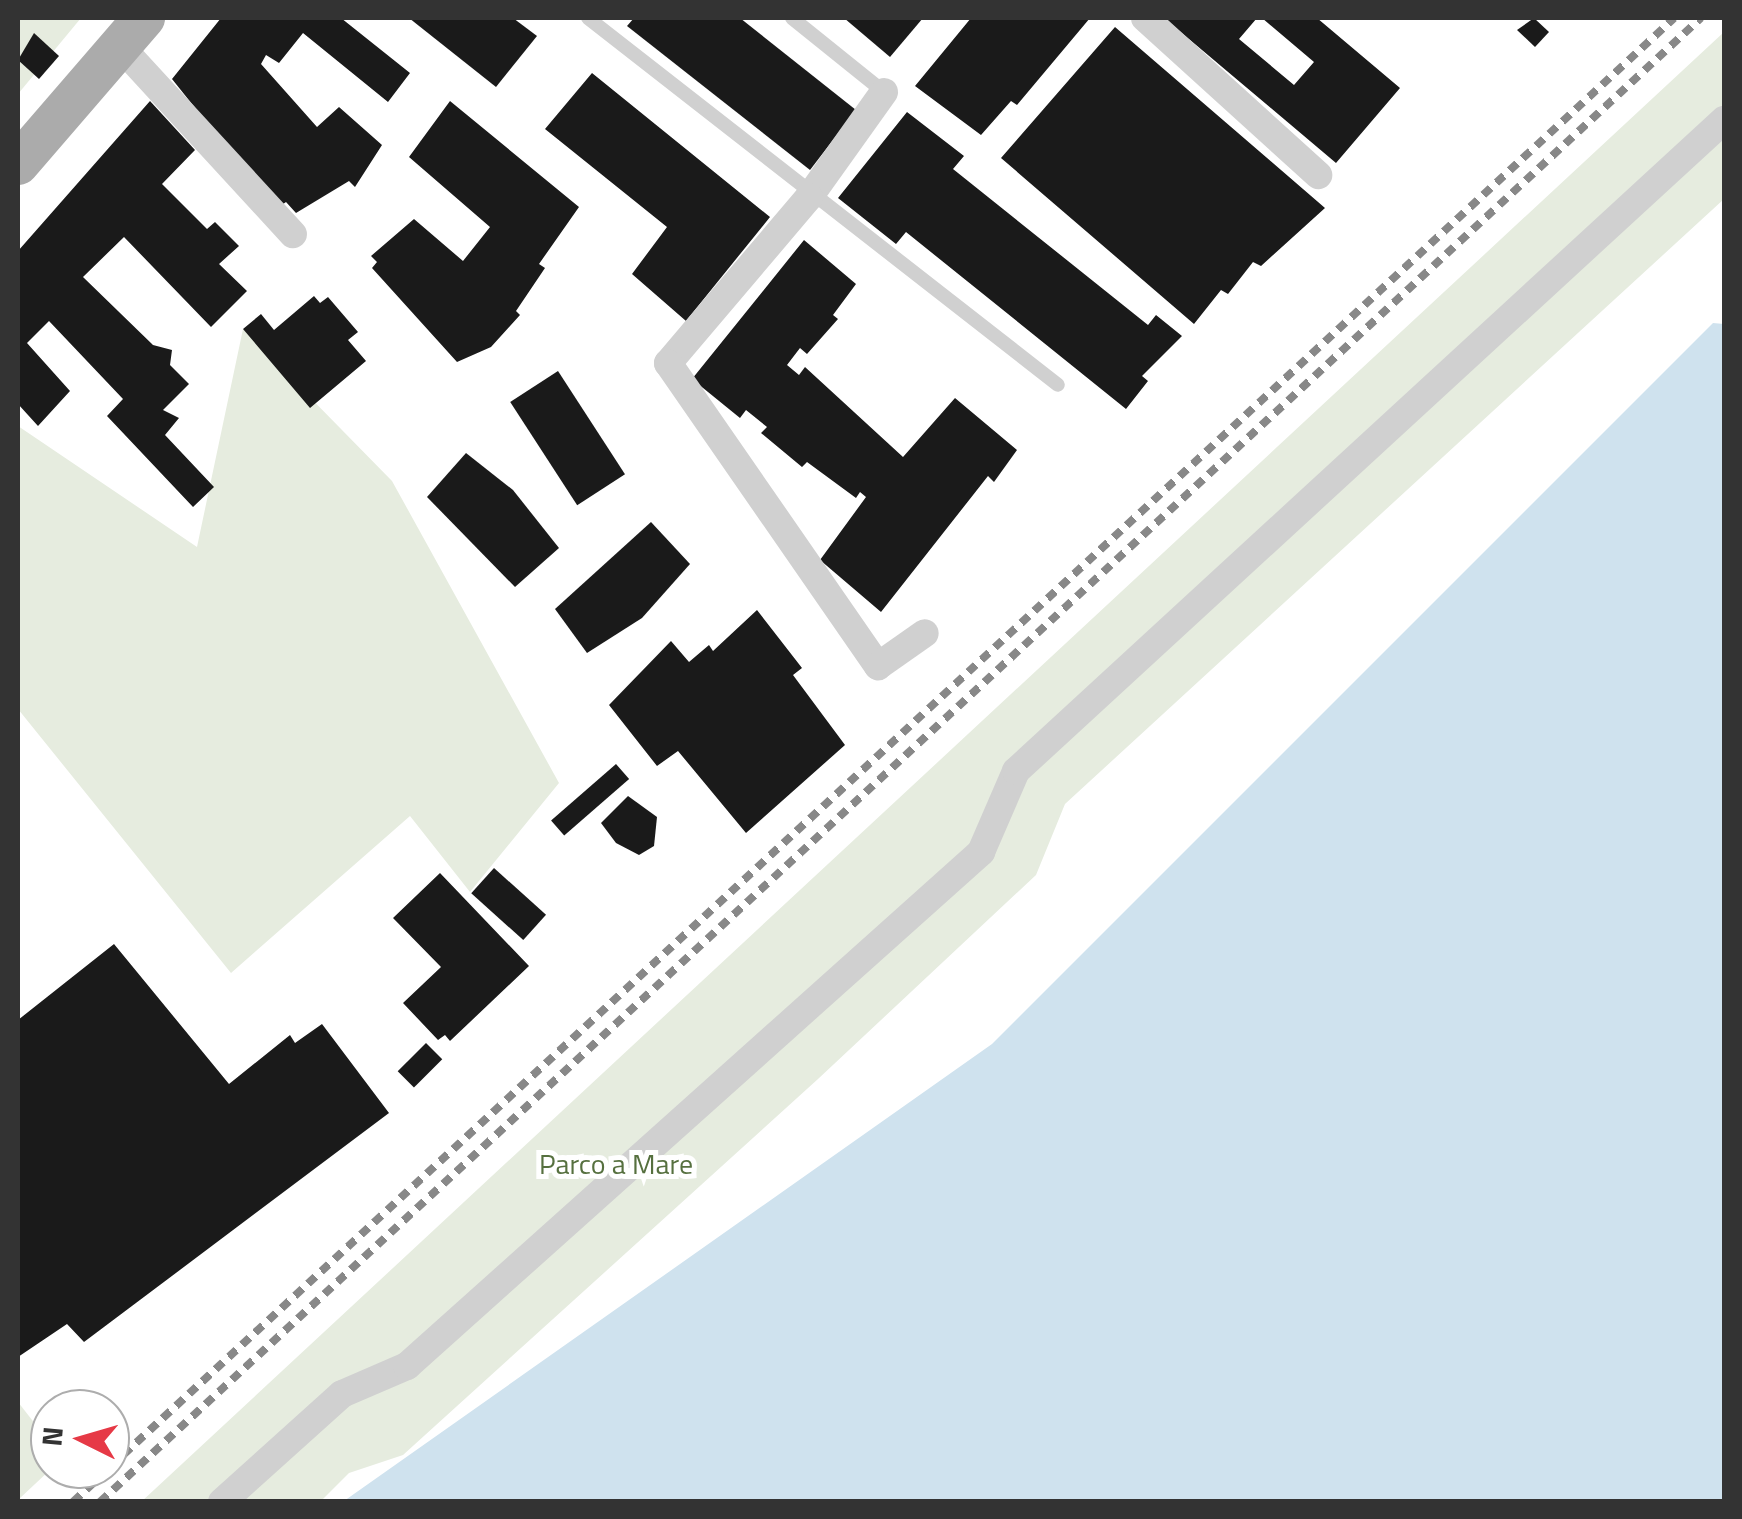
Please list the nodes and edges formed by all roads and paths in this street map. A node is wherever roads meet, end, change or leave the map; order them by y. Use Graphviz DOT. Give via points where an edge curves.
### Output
graph roads {
  1 [pos="588,18"];
  2 [pos="792,18"];
  3 [pos="1145,18"];
  4 [pos="131,31"];
  5 [pos="884,92"];
  6 [pos="1724,120"];
  7 [pos="18,164"];
  8 [pos="1318,175"];
  9 [pos="809,197"];
  10 [pos="294,234"];
  11 [pos="1058,385"];
  12 [pos="925,633"];
  13 [pos="222,1502"];
  1 -- 9 [label="lane"];
  2 -- 5 [label="lane"];
  3 -- 8 [label="street"];
  4 -- 7 [label="main road"];
  4 -- 10 [label="street"];
  5 -- 9 [label="street"];
  6 -- 13 [label="street" via="1016,770 982,852 407,1366 342,1394"];
  9 -- 11 [label="lane"];
  9 -- 12 [label="street" via="668,364 878,666"];
}
